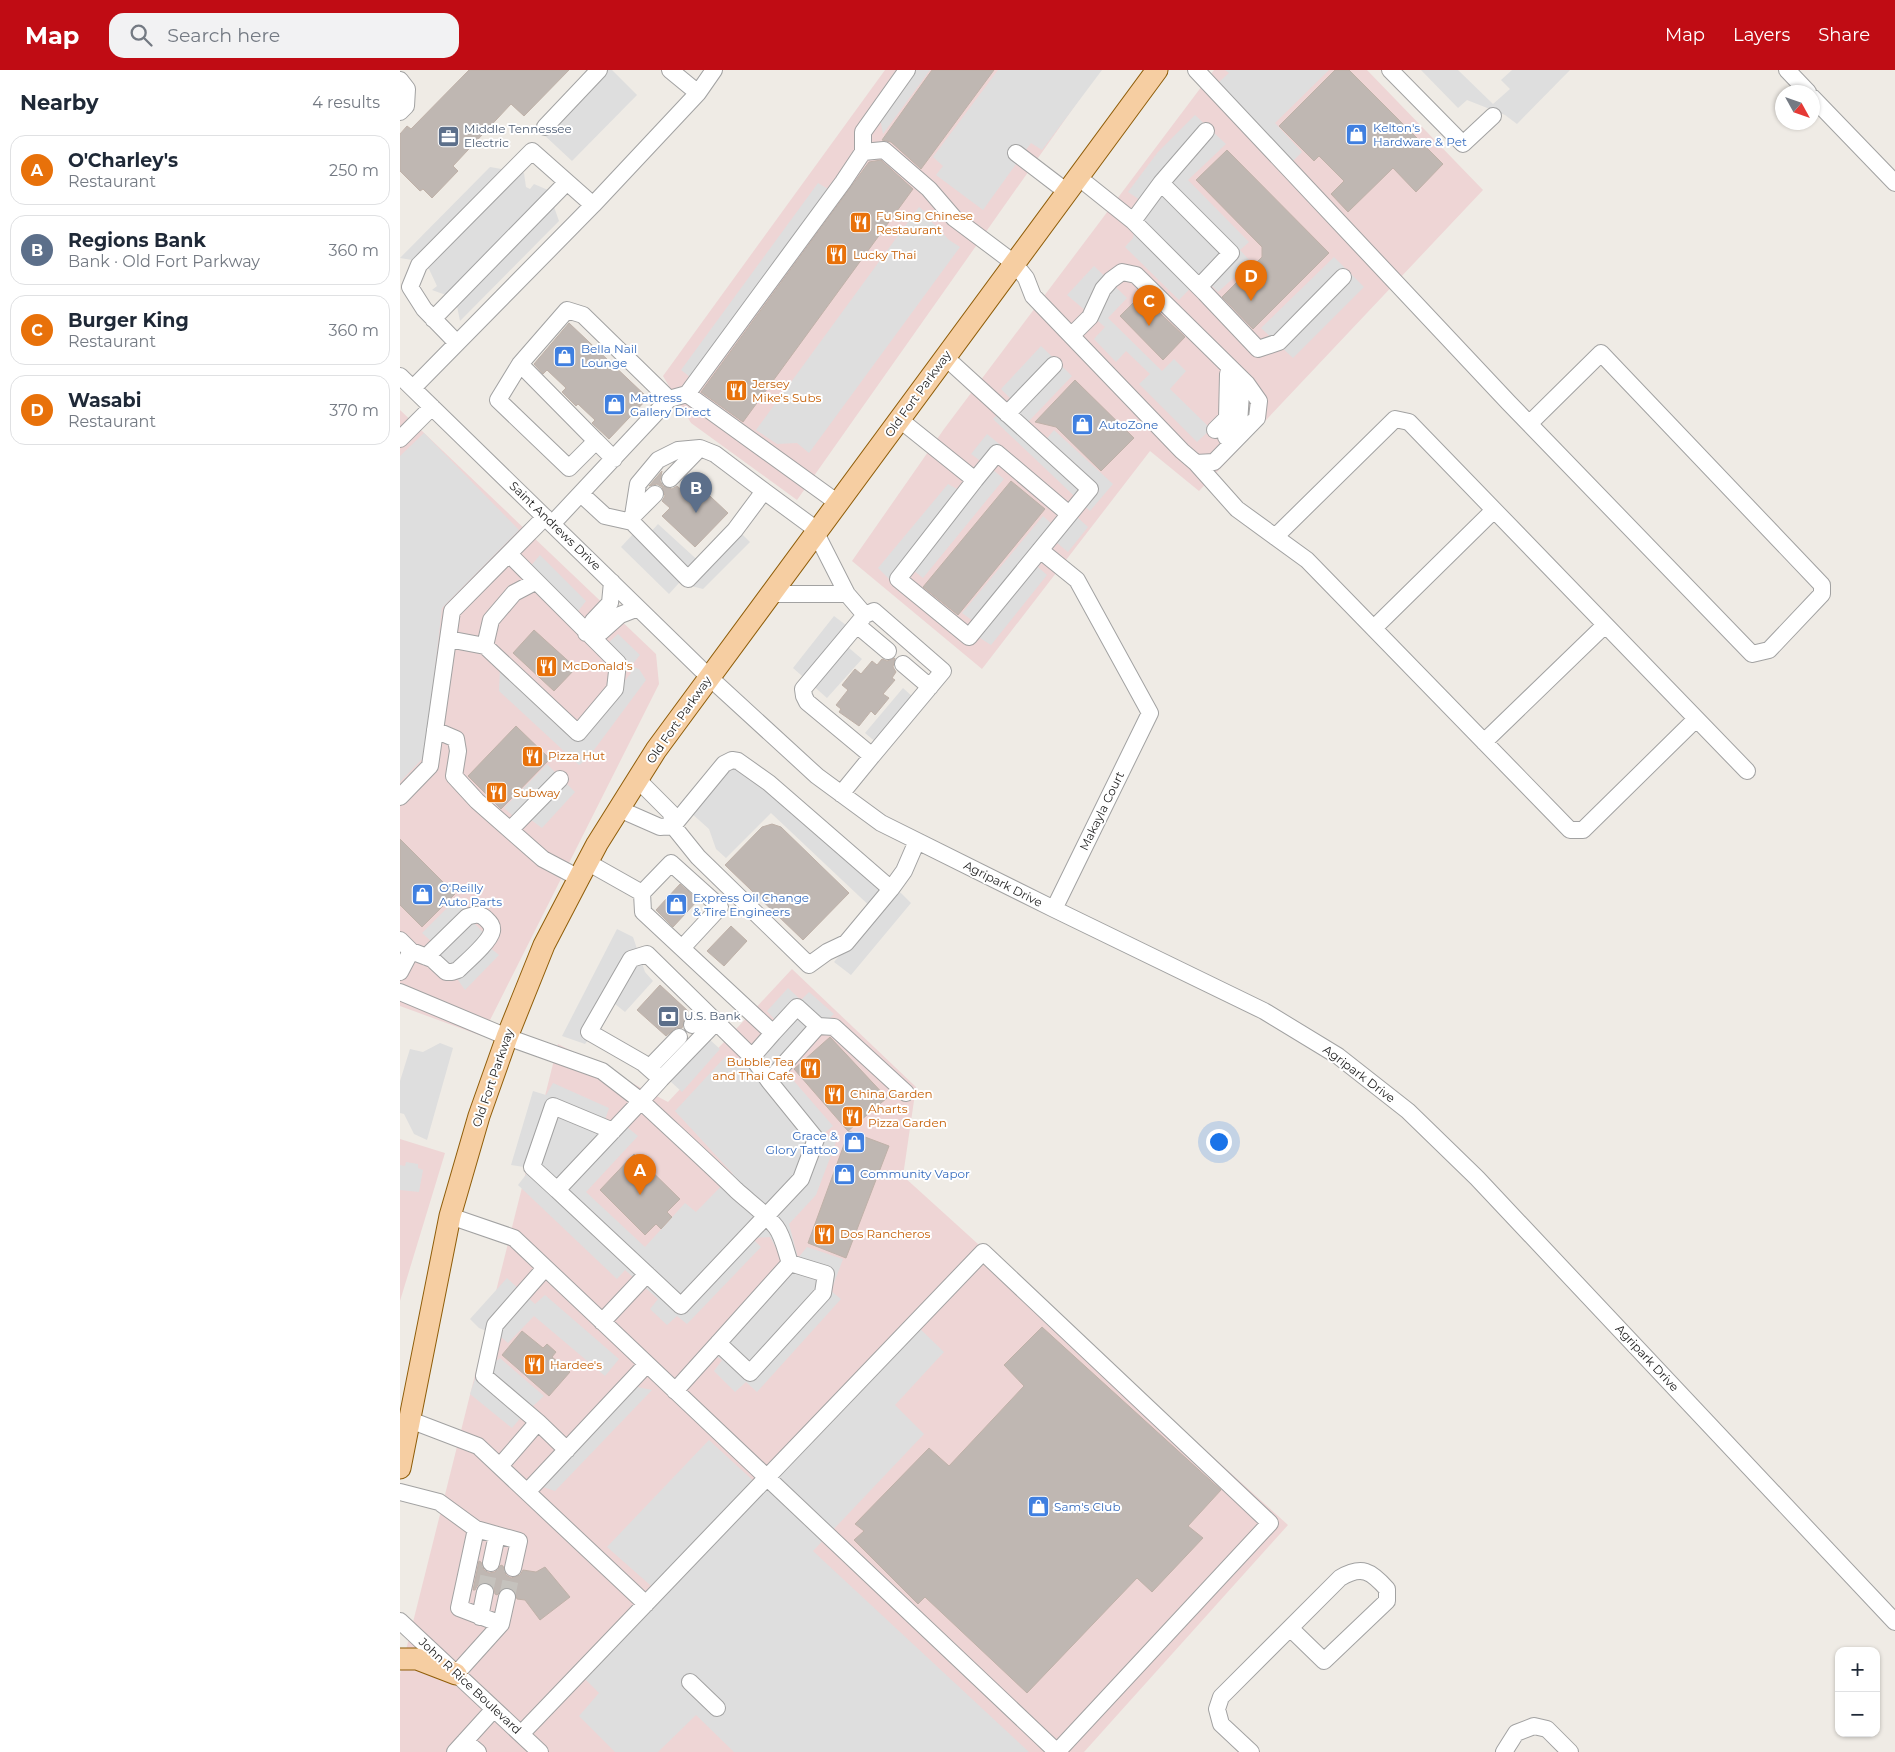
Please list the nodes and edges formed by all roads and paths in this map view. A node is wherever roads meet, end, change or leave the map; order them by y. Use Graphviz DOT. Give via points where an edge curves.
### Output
graph roads {
  1 [pos="599,70"];
  2 [pos="670,70"];
  3 [pos="714,70"];
  4 [pos="907,70"];
  5 [pos="1196,70"];
  6 [pos="1390,70"];
  7 [pos="1787,70"];
  8 [pos="1151,72"];
  9 [pos="400,80"];
  10 [pos="1801,85"];
  11 [pos="698,93"];
  12 [pos="1820,105"];
  13 [pos="402,113"];
  14 [pos="1493,116"];
  15 [pos="544,127"];
  16 [pos="1206,131"];
  17 [pos="863,152"];
  18 [pos="1016,153"];
  19 [pos="567,182"];
  20 [pos="1161,182"];
  21 [pos="1895,183"];
  22 [pos="1072,184"];
  23 [pos="593,205"];
  24 [pos="1133,221"];
  25 [pos="1014,263"];
  26 [pos="1343,277"];
  27 [pos="1108,284"];
  28 [pos="1199,286"];
  29 [pos="433,319"];
  30 [pos="1072,335"];
  31 [pos="457,343"];
  32 [pos="945,357"];
  33 [pos="520,364"];
  34 [pos="1054,365"];
  35 [pos="400,376"];
  36 [pos="413,388"];
  37 [pos="687,394"];
  38 [pos="670,399"];
  39 [pos="432,407"];
  40 [pos="1007,414"];
  41 [pos="899,419"];
  42 [pos="1530,423"];
  43 [pos="1220,434"];
  44 [pos="400,440"];
  45 [pos="596,441"];
  46 [pos="700,448"];
  47 [pos="614,459"];
  48 [pos="1196,463"];
  49 [pos="670,479"];
  50 [pos="975,480"];
  51 [pos="764,491"];
  52 [pos="581,494"];
  53 [pos="655,494"];
  54 [pos="838,503"];
  55 [pos="1494,510"];
  56 [pos="1069,514"];
  57 [pos="632,519"];
  58 [pos="549,521"];
  59 [pos="816,531"];
  60 [pos="1275,537"];
  61 [pos="1040,550"];
  62 [pos="508,554"];
  63 [pos="535,582"];
  64 [pos="612,582"];
  65 [pos="771,594"];
  66 [pos="847,594"];
  67 [pos="638,608"];
  68 [pos="861,620"];
  69 [pos="1605,625"];
  70 [pos="1374,628"];
  71 [pos="586,633"];
  72 [pos="448,639"];
  73 [pos="485,646"];
  74 [pos="888,651"];
  75 [pos="902,664"];
  76 [pos="709,677"];
  77 [pos="930,687"];
  78 [pos="1696,719"];
  79 [pos="435,730"];
  80 [pos="1484,742"];
  81 [pos="872,756"];
  82 [pos="1747,771"];
  83 [pos="560,779"];
  84 [pos="638,780"];
  85 [pos="841,794"];
  86 [pos="400,797"];
  87 [pos="619,809"];
  88 [pos="673,826"];
  89 [pos="510,830"];
  90 [pos="917,841"];
  91 [pos="583,870"];
  92 [pos="891,889"];
  93 [pos="642,893"];
  94 [pos="1054,909"];
  95 [pos="682,948"];
  96 [pos="412,950"];
  97 [pos="400,972"];
  98 [pos="400,992"];
  99 [pos="711,1017"];
  100 [pos="692,1024"];
  101 [pos="818,1026"];
  102 [pos="773,1033"];
  103 [pos="507,1037"];
  104 [pos="679,1037"];
  105 [pos="752,1057"];
  106 [pos="655,1074"];
  107 [pos="769,1081"];
  108 [pos="906,1093"];
  109 [pos="641,1101"];
  110 [pos="613,1131"];
  111 [pos="557,1190"];
  112 [pos="450,1216"];
  113 [pos="764,1216"];
  114 [pos="790,1262"];
  115 [pos="545,1268"];
  116 [pos="647,1274"];
  117 [pos="602,1322"];
  118 [pos="718,1343"];
  119 [pos="647,1364"];
  120 [pos="675,1391"];
  121 [pos="410,1420"];
  122 [pos="538,1422"];
  123 [pos="567,1450"];
  124 [pos="401,1464"];
  125 [pos="500,1466"];
  126 [pos="767,1478"];
  127 [pos="400,1492"];
  128 [pos="527,1492"];
  129 [pos="476,1529"];
  130 [pos="497,1535"];
  131 [pos="491,1563"];
  132 [pos="513,1568"];
  133 [pos="485,1592"];
  134 [pos="506,1597"];
  135 [pos="646,1604"];
  136 [pos="480,1617"];
  137 [pos="400,1621"];
  138 [pos="1895,1622"];
  139 [pos="500,1624"];
  140 [pos="1290,1628"];
  141 [pos="400,1659"];
  142 [pos="456,1674"];
  143 [pos="690,1682"];
  144 [pos="717,1708"];
  145 [pos="494,1709"];
  146 [pos="521,1734"];
  147 [pos="460,1746"];
  148 [pos="538,1751"];
  149 [pos="478,1752"];
  150 [pos="1057,1752"];
  151 [pos="1251,1752"];
  152 [pos="1504,1752"];
  153 [pos="1570,1752"];
  1 -- 15 [label="street"];
  2 -- 11 [label="street"];
  3 -- 11 [label="street"];
  4 -- 17 [label="street" via="864,132"];
  5 -- 42 [label="street"];
  6 -- 14 [label="street" via="1463,144"];
  7 -- 10 [label="street"];
  8 -- 22 [label="main road, Old Fort Parkway"];
  9 -- 13 [label="street" via="406,90"];
  11 -- 23 [label="street"];
  12 -- 21 [label="street"];
  16 -- 20 [label="street"];
  17 -- 25 [label="street" via="884,150 929,189 954,218"];
  17 -- 37 [label="street"];
  18 -- 22 [label="street"];
  19 -- 23 [label="street"];
  19 -- 29 [label="street"];
  19 -- 29 [label="street" via="532,151 419,265 410,287"];
  20 -- 24 [label="street"];
  20 -- 28 [label="street" via="1232,253"];
  22 -- 24 [label="street"];
  22 -- 25 [label="main road, Old Fort Parkway"];
  23 -- 31 [label="street"];
  24 -- 28 [label="street"];
  25 -- 30 [label="street" via="1026,278 1033,296"];
  25 -- 32 [label="main road, Old Fort Parkway"];
  26 -- 28 [label="street" via="1279,342 1258,349"];
  27 -- 30 [label="street" via="1090,317"];
  27 -- 43 [label="street" via="1134,281 1239,385 1242,392 1239,424"];
  27 -- 48 [label="street" via="1122,272 1136,275 1220,356 1259,402 1257,418 1214,462"];
  29 -- 31 [label="street"];
  30 -- 48 [label="street"];
  31 -- 36 [label="street"];
  32 -- 40 [label="street"];
  32 -- 41 [label="main road, Old Fort Parkway"];
  33 -- 38 [label="street" via="567,310 583,315"];
  33 -- 45 [label="street"];
  33 -- 45 [label="street" via="498,400 569,468"];
  34 -- 40 [label="street"];
  35 -- 36 [label="street, Saint Andrews Drive"];
  36 -- 39 [label="street, Saint Andrews Drive"];
  37 -- 38 [label="street"];
  37 -- 54 [label="street"];
  38 -- 47 [label="street"];
  39 -- 44 [label="street"];
  39 -- 58 [label="street, Saint Andrews Drive"];
  40 -- 56 [label="street" via="1090,489"];
  41 -- 50 [label="street"];
  41 -- 54 [label="main road, Old Fort Parkway"];
  42 -- 42 [label="street" via="1752,654 1769,650 1822,594 1822,585 1601,353"];
  45 -- 47 [label="street"];
  46 -- 49 [label="street"];
  46 -- 51 [label="street" via="715,454"];
  46 -- 57 [label="street" via="678,450 658,460 638,484"];
  47 -- 52 [label="street"];
  48 -- 60 [label="street" via="1236,509"];
  50 -- 56 [label="street" via="997,453"];
  50 -- 61 [label="street" via="898,579 969,637"];
  51 -- 57 [label="street" via="734,530 688,579"];
  51 -- 59 [label="street"];
  52 -- 57 [label="street" via="605,516"];
  52 -- 58 [label="street"];
  53 -- 57 [label="street"];
  54 -- 59 [label="main road, Old Fort Parkway"];
  55 -- 60 [label="street" via="1409,422 1395,419"];
  55 -- 69 [label="street"];
  55 -- 70 [label="street"];
  56 -- 61 [label="street"];
  58 -- 62 [label="street"];
  58 -- 64 [label="street, Saint Andrews Drive"];
  59 -- 65 [label="main road, Old Fort Parkway"];
  59 -- 66 [label="street"];
  60 -- 70 [label="street" via="1307,560"];
  61 -- 94 [label="street, Makayla Court" via="1077,580 1150,713"];
  62 -- 63 [label="street"];
  62 -- 72 [label="street" via="452,611"];
  63 -- 71 [label="street"];
  63 -- 73 [label="street" via="514,593 491,620"];
  64 -- 67 [label="street, Saint Andrews Drive"];
  64 -- 71 [label="street" via="610,603"];
  65 -- 66 [label="street"];
  65 -- 76 [label="main road, Old Fort Parkway"];
  66 -- 68 [label="street"];
  67 -- 71 [label="street" via="620,614 601,632"];
  67 -- 76 [label="street, Saint Andrews Drive"];
  68 -- 74 [label="street"];
  68 -- 77 [label="street" via="874,611 943,671"];
  68 -- 81 [label="street" via="803,689 807,702"];
  69 -- 78 [label="street"];
  69 -- 80 [label="street"];
  70 -- 80 [label="street"];
  71 -- 73 [label="street" via="618,663 615,689 578,733"];
  72 -- 73 [label="street"];
  72 -- 79 [label="street"];
  75 -- 77 [label="street"];
  76 -- 84 [label="main road, Old Fort Parkway"];
  76 -- 85 [label="street, Agripark Drive"];
  77 -- 81 [label="street"];
  78 -- 80 [label="street" via="1583,830 1570,830"];
  78 -- 82 [label="street"];
  79 -- 86 [label="street" via="430,766"];
  79 -- 89 [label="street" via="456,739 458,752 454,776"];
  81 -- 85 [label="street"];
  83 -- 89 [label="street"];
  84 -- 87 [label="main road, Old Fort Parkway"];
  84 -- 88 [label="street" via="671,813"];
  85 -- 90 [label="street, Agripark Drive" via="881,823"];
  87 -- 88 [label="street" via="660,827"];
  87 -- 91 [label="main road, Old Fort Parkway"];
  88 -- 92 [label="street" via="724,764 738,761 769,783"];
  88 -- 92 [label="street" via="698,857 809,965 846,942"];
  89 -- 91 [label="street" via="543,858"];
  90 -- 92 [label="street" via="904,871"];
  90 -- 94 [label="street, Agripark Drive"];
  91 -- 93 [label="street"];
  91 -- 103 [label="main road, Old Fort Parkway" via="544,946"];
  93 -- 95 [label="street" via="643,912"];
  93 -- 95 [label="street" via="671,862 720,907"];
  94 -- 138 [label="street, Agripark Drive" via="1264,1011 1338,1056 1408,1111 1477,1178"];
  95 -- 102 [label="street"];
  96 -- 97 [label="street"];
  98 -- 103 [label="street"];
  99 -- 100 [label="street"];
  99 -- 105 [label="street"];
  99 -- 106 [label="street"];
  99 -- 106 [label="street" via="647,954 631,960 589,1032 643,1063"];
  101 -- 102 [label="street" via="797,1007"];
  101 -- 107 [label="street"];
  101 -- 108 [label="street" via="834,1027"];
  102 -- 105 [label="street"];
  103 -- 109 [label="street" via="602,1071"];
  103 -- 112 [label="main road, Old Fort Parkway" via="478,1116"];
  104 -- 106 [label="street"];
  105 -- 107 [label="street"];
  106 -- 109 [label="street"];
  107 -- 113 [label="street" via="816,1140 800,1179"];
  109 -- 110 [label="street"];
  109 -- 113 [label="street"];
  110 -- 111 [label="street"];
  110 -- 111 [label="street" via="553,1106 532,1167"];
  111 -- 116 [label="street"];
  112 -- 115 [label="street" via="514,1238"];
  112 -- 121 [label="main road, Old Fort Parkway"];
  113 -- 114 [label="street" via="776,1227"];
  113 -- 116 [label="street" via="682,1306"];
  114 -- 118 [label="street"];
  114 -- 118 [label="street" via="826,1274 824,1293 750,1373"];
  115 -- 117 [label="street"];
  115 -- 122 [label="street" via="495,1325 484,1376"];
  116 -- 117 [label="street"];
  117 -- 119 [label="street"];
  118 -- 120 [label="street"];
  119 -- 120 [label="street"];
  119 -- 123 [label="street"];
  120 -- 126 [label="street"];
  121 -- 124 [label="main road, Old Fort Parkway"];
  121 -- 125 [label="street" via="478,1446"];
  122 -- 123 [label="street"];
  122 -- 125 [label="street"];
  123 -- 128 [label="street"];
  125 -- 128 [label="street"];
  126 -- 135 [label="street"];
  126 -- 150 [label="street"];
  126 -- 150 [label="street" via="983,1252 1270,1524"];
  127 -- 129 [label="street" via="439,1502"];
  128 -- 135 [label="street"];
  129 -- 130 [label="street"];
  129 -- 136 [label="street" via="459,1608"];
  130 -- 131 [label="street"];
  130 -- 132 [label="street" via="519,1541"];
  133 -- 136 [label="street"];
  134 -- 139 [label="street"];
  135 -- 146 [label="street"];
  136 -- 139 [label="street"];
  137 -- 142 [label="street, John R Rice Boulevard"];
  139 -- 142 [label="street"];
  140 -- 140 [label="street" via="1340,1578 1351,1572 1362,1570 1377,1577 1387,1589 1386,1601 1324,1661"];
  140 -- 151 [label="street" via="1221,1697 1217,1709 1221,1724"];
  141 -- 142 [label="main road" via="417,1659"];
  142 -- 145 [label="street, John R Rice Boulevard"];
  143 -- 144 [label="street"];
  145 -- 146 [label="street, John R Rice Boulevard"];
  145 -- 147 [label="street"];
  146 -- 148 [label="street, John R Rice Boulevard"];
  147 -- 149 [label="street"];
  152 -- 153 [label="street" via="1516,1733 1534,1726 1547,1730"];
}
